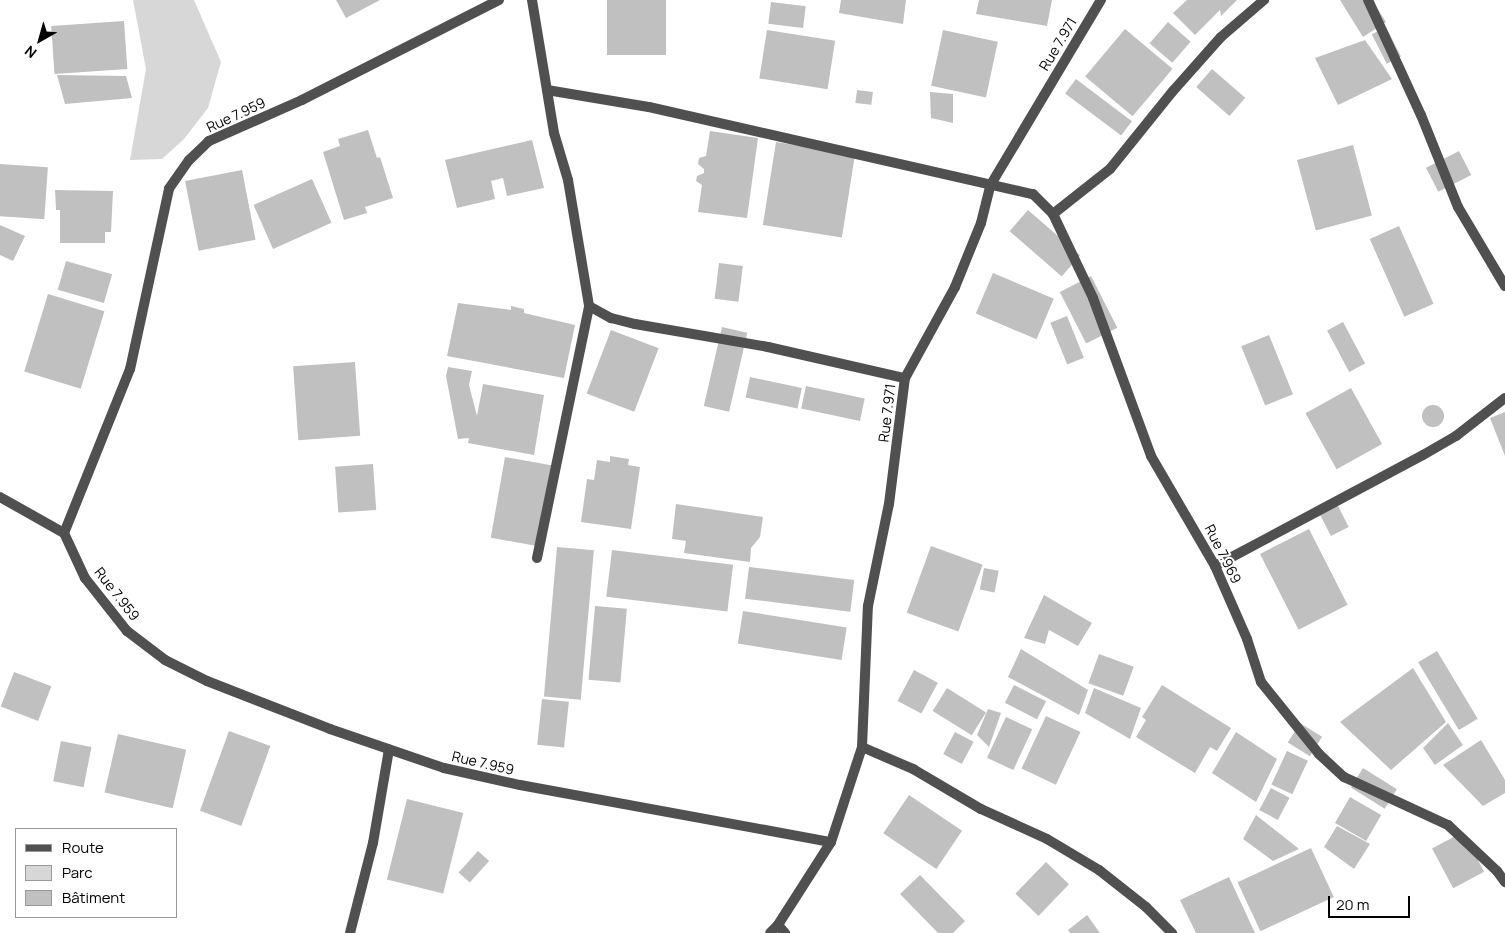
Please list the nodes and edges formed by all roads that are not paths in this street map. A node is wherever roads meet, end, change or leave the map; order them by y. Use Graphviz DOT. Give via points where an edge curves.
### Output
graph roads {
  1 [pos="499,0"];
  2 [pos="532,0"];
  3 [pos="1101,0"];
  4 [pos="1264,0"];
  5 [pos="1368,0"];
  6 [pos="548,90"];
  7 [pos="990,186"];
  8 [pos="1053,214"];
  9 [pos="1505,286"];
  10 [pos="589,306"];
  11 [pos="905,378"];
  12 [pos="1505,398"];
  13 [pos="0,497"];
  14 [pos="64,533"];
  15 [pos="537,558"];
  16 [pos="1215,566"];
  17 [pos="862,747"];
  18 [pos="389,749"];
  19 [pos="831,842"];
  20 [pos="1505,882"];
  21 [pos="778,924"];
  22 [pos="350,933"];
  23 [pos="770,933"];
  24 [pos="785,933"];
  25 [pos="1172,933"];
  1 -- 14 [label="street, Rue 7.959" via="302,100 209,141 189,160 169,189 130,369"];
  2 -- 6 [label="street"];
  3 -- 7 [label="street, Rue 7.971"];
  4 -- 8 [label="street" via="1221,37 1110,169"];
  5 -- 9 [label="street" via="1421,115 1458,207"];
  6 -- 7 [label="street, Rue 7.969" via="649,107"];
  6 -- 10 [label="street" via="554,133 568,180"];
  7 -- 8 [label="street, Rue 7.969" via="1033,194"];
  7 -- 11 [label="street, Rue 7.971" via="980,223 955,287"];
  8 -- 16 [label="street, Rue 7.969" via="1093,298 1151,456"];
  10 -- 11 [label="street" via="611,318 635,324 768,347"];
  10 -- 15 [label="street"];
  11 -- 17 [label="street, Rue 7.971" via="889,504 868,606"];
  12 -- 16 [label="street" via="1424,456"];
  13 -- 14 [label="street"];
  14 -- 18 [label="street, Rue 7.959" via="85,578 127,631 165,660 207,681"];
  16 -- 20 [label="street, Rue 7.969" via="1261,682 1319,754 1344,777 1448,825 1498,871"];
  17 -- 19 [label="street, Rue 7.971"];
  17 -- 25 [label="street" via="913,769 981,809 1047,839 1099,870 1146,907"];
  18 -- 19 [label="street, Rue 7.959" via="444,768 520,785"];
  18 -- 22 [label="street" via="373,843"];
  19 -- 21 [label="street"];
  21 -- 23 [label="street"];
  21 -- 24 [label="street"];
}
